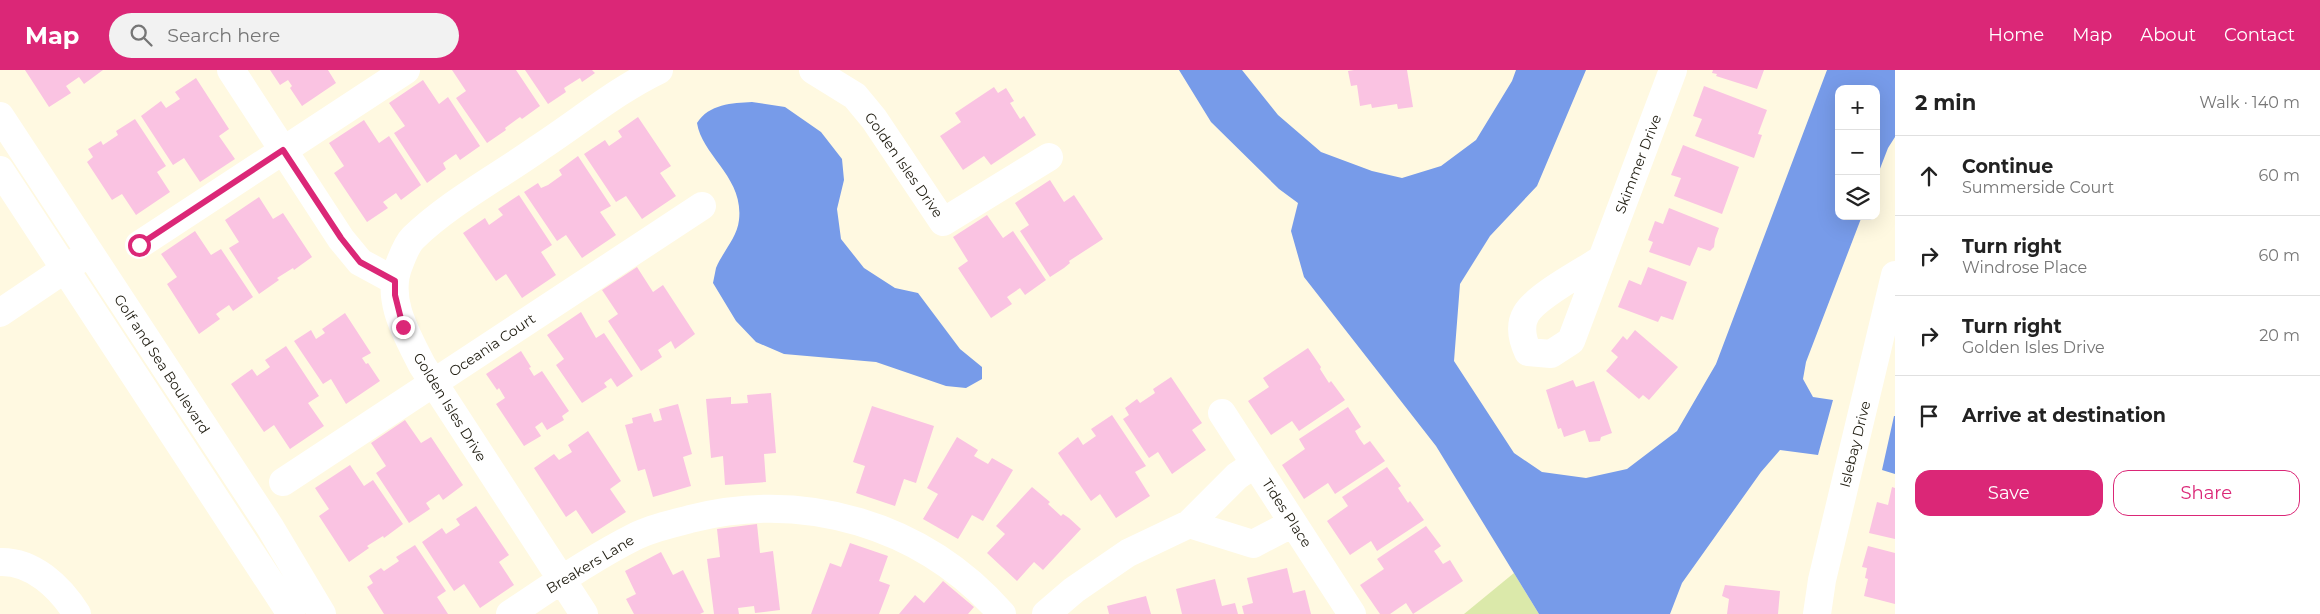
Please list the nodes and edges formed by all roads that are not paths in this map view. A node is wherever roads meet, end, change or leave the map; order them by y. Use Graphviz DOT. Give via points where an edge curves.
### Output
graph roads {
  1 [pos="231,70"];
  2 [pos="406,70"];
  3 [pos="660,70"];
  4 [pos="813,70"];
  5 [pos="1673,70"];
  6 [pos="627,77"];
  7 [pos="0,116"];
  8 [pos="283,150"];
  9 [pos="1049,156"];
  10 [pos="0,170"];
  11 [pos="702,206"];
  12 [pos="139,245"];
  13 [pos="89,253"];
  14 [pos="1602,259"];
  15 [pos="65,270"];
  16 [pos="1895,275"];
  17 [pos="395,281"];
  18 [pos="0,313"];
  19 [pos="434,384"];
  20 [pos="1222,413"];
  21 [pos="1255,464"];
  22 [pos="283,482"];
  23 [pos="1292,523"];
  24 [pos="1189,524"];
  25 [pos="0,562"];
  26 [pos="562,580"];
  27 [pos="77,614"];
  28 [pos="291,614"];
  29 [pos="322,614"];
  30 [pos="510,614"];
  31 [pos="584,614"];
  32 [pos="1002,614"];
  33 [pos="1046,614"];
  34 [pos="1352,614"];
  35 [pos="1818,614"];
  1 -- 8 [label="street"];
  2 -- 8 [label="street"];
  3 -- 6 [label="street, Golden Isles Drive"];
  4 -- 9 [label="street, Golden Isles Drive" via="855,96 943,222"];
  5 -- 14 [label="street, Skimmer Drive"];
  6 -- 17 [label="street, Golden Isles Drive" via="595,111 441,215 412,240 398,266"];
  7 -- 13 [label="street, Golf and Sea Boulevard"];
  8 -- 12 [label="street"];
  8 -- 17 [label="street" via="360,262"];
  10 -- 15 [label="street"];
  11 -- 19 [label="street, Oceania Court"];
  13 -- 15 [label="street"];
  13 -- 29 [label="street, Golf and Sea Boulevard" via="270,527"];
  15 -- 18 [label="street"];
  15 -- 28 [label="street"];
  16 -- 35 [label="street, Islebay Drive" via="1822,580"];
  17 -- 19 [label="street, Golden Isles Drive" via="403,327"];
  19 -- 22 [label="street, Oceania Court"];
  19 -- 26 [label="street, Golden Isles Drive"];
  20 -- 21 [label="street, Tides Place"];
  21 -- 23 [label="street, Tides Place"];
  21 -- 24 [label="street" via="1238,476"];
  23 -- 24 [label="street" via="1253,544"];
  23 -- 34 [label="street, Tides Place"];
  24 -- 33 [label="street" via="1128,554 1074,590"];
  25 -- 27 [label="street" via="14,561 44,576"];
  26 -- 30 [label="street, Breakers Lane"];
  26 -- 31 [label="street, Golden Isles Drive"];
  26 -- 32 [label="street, Breakers Lane" via="636,536 673,523 718,513 785,508 861,522 900,537 934,556 972,584"];
}
